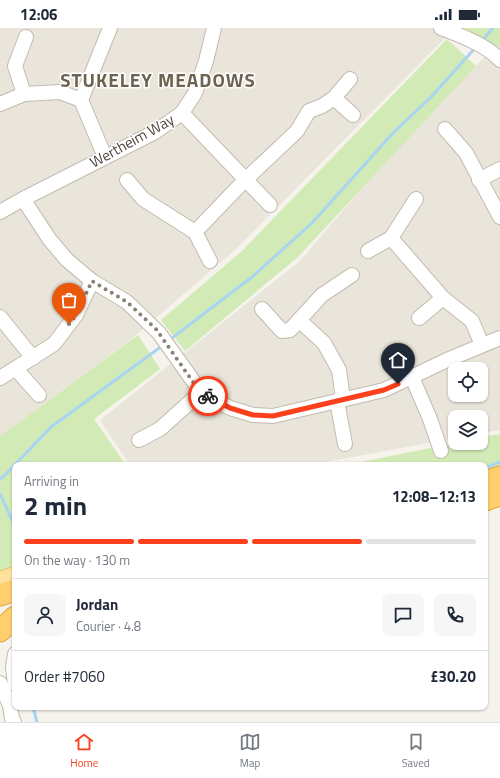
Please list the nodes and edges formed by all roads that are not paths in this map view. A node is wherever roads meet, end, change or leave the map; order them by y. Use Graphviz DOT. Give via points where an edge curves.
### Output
graph roads {
  1 [pos="110,28"];
  2 [pos="214,28"];
  3 [pos="440,28"];
  4 [pos="26,37"];
  5 [pos="498,58"];
  6 [pos="350,79"];
  7 [pos="24,94"];
  8 [pos="334,98"];
  9 [pos="81,100"];
  10 [pos="0,104"];
  11 [pos="182,113"];
  12 [pos="353,115"];
  13 [pos="445,129"];
  14 [pos="105,157"];
  15 [pos="500,169"];
  16 [pos="127,180"];
  17 [pos="245,180"];
  18 [pos="479,180"];
  19 [pos="23,198"];
  20 [pos="416,199"];
  21 [pos="270,205"];
  22 [pos="0,212"];
  23 [pos="500,217"];
  24 [pos="195,232"];
  25 [pos="391,238"];
  26 [pos="368,250"];
  27 [pos="210,261"];
  28 [pos="352,276"];
  29 [pos="92,281"];
  30 [pos="443,298"];
  31 [pos="262,309"];
  32 [pos="419,318"];
  33 [pos="1,320"];
  34 [pos="299,320"];
  35 [pos="500,338"];
  36 [pos="482,345"];
  37 [pos="33,358"];
  38 [pos="16,369"];
  39 [pos="0,378"];
  40 [pos="412,378"];
  41 [pos="200,392"];
  42 [pos="39,395"];
  43 [pos="340,400"];
  44 [pos="139,440"];
  45 [pos="345,444"];
  46 [pos="441,444"];
  47 [pos="500,477"];
  48 [pos="488,481"];
  49 [pos="500,496"];
  50 [pos="488,499"];
  51 [pos="12,577"];
  52 [pos="0,581"];
  53 [pos="12,591"];
  54 [pos="0,595"];
  55 [pos="12,620"];
  56 [pos="0,631"];
  57 [pos="0,683"];
  58 [pos="17,710"];
  59 [pos="12,719"];
  1 -- 9 [label="street"];
  2 -- 11 [label="street, Wertheim Way" via="195,93"];
  3 -- 5 [label="street" via="468,39"];
  4 -- 7 [label="street" via="15,66"];
  6 -- 8 [label="street"];
  7 -- 9 [label="street" via="60,92"];
  7 -- 10 [label="street"];
  8 -- 12 [label="street"];
  8 -- 17 [label="street" via="309,111 297,131"];
  9 -- 14 [label="street"];
  11 -- 14 [label="street, Wertheim Way" via="155,132"];
  11 -- 17 [label="street"];
  13 -- 18 [label="street" via="466,153"];
  14 -- 19 [label="street, Wertheim Way"];
  15 -- 18 [label="street"];
  16 -- 24 [label="street" via="143,199"];
  17 -- 21 [label="street"];
  17 -- 24 [label="street"];
  18 -- 23 [label="street"];
  19 -- 22 [label="street, Wertheim Way"];
  19 -- 29 [label="street" via="50,240 67,260"];
  20 -- 25 [label="street"];
  24 -- 27 [label="street"];
  25 -- 26 [label="street"];
  25 -- 30 [label="street"];
  28 -- 34 [label="street" via="322,295"];
  29 -- 37 [label="street" via="76,315 59,338"];
  29 -- 41 [label="street" via="127,302 160,333"];
  30 -- 32 [label="street"];
  30 -- 36 [label="street" via="472,321"];
  31 -- 34 [label="street" via="282,331 290,330"];
  33 -- 37 [label="street"];
  34 -- 43 [label="street" via="324,343 339,370"];
  35 -- 36 [label="street"];
  36 -- 40 [label="street"];
  37 -- 38 [label="street"];
  38 -- 39 [label="street"];
  38 -- 42 [label="street"];
  40 -- 43 [label="street" via="384,390"];
  40 -- 46 [label="street"];
  41 -- 43 [label="street" via="230,408 253,415 273,416"];
  41 -- 44 [label="street" via="163,433"];
  43 -- 45 [label="street"];
  47 -- 48 [label="highway"];
  49 -- 50 [label="highway"];
  51 -- 52 [label="main road"];
  53 -- 54 [label="highway"];
  55 -- 56 [label="highway"];
  57 -- 59 [label="street" via="10,705"];
  58 -- 59 [label="street"];
}
